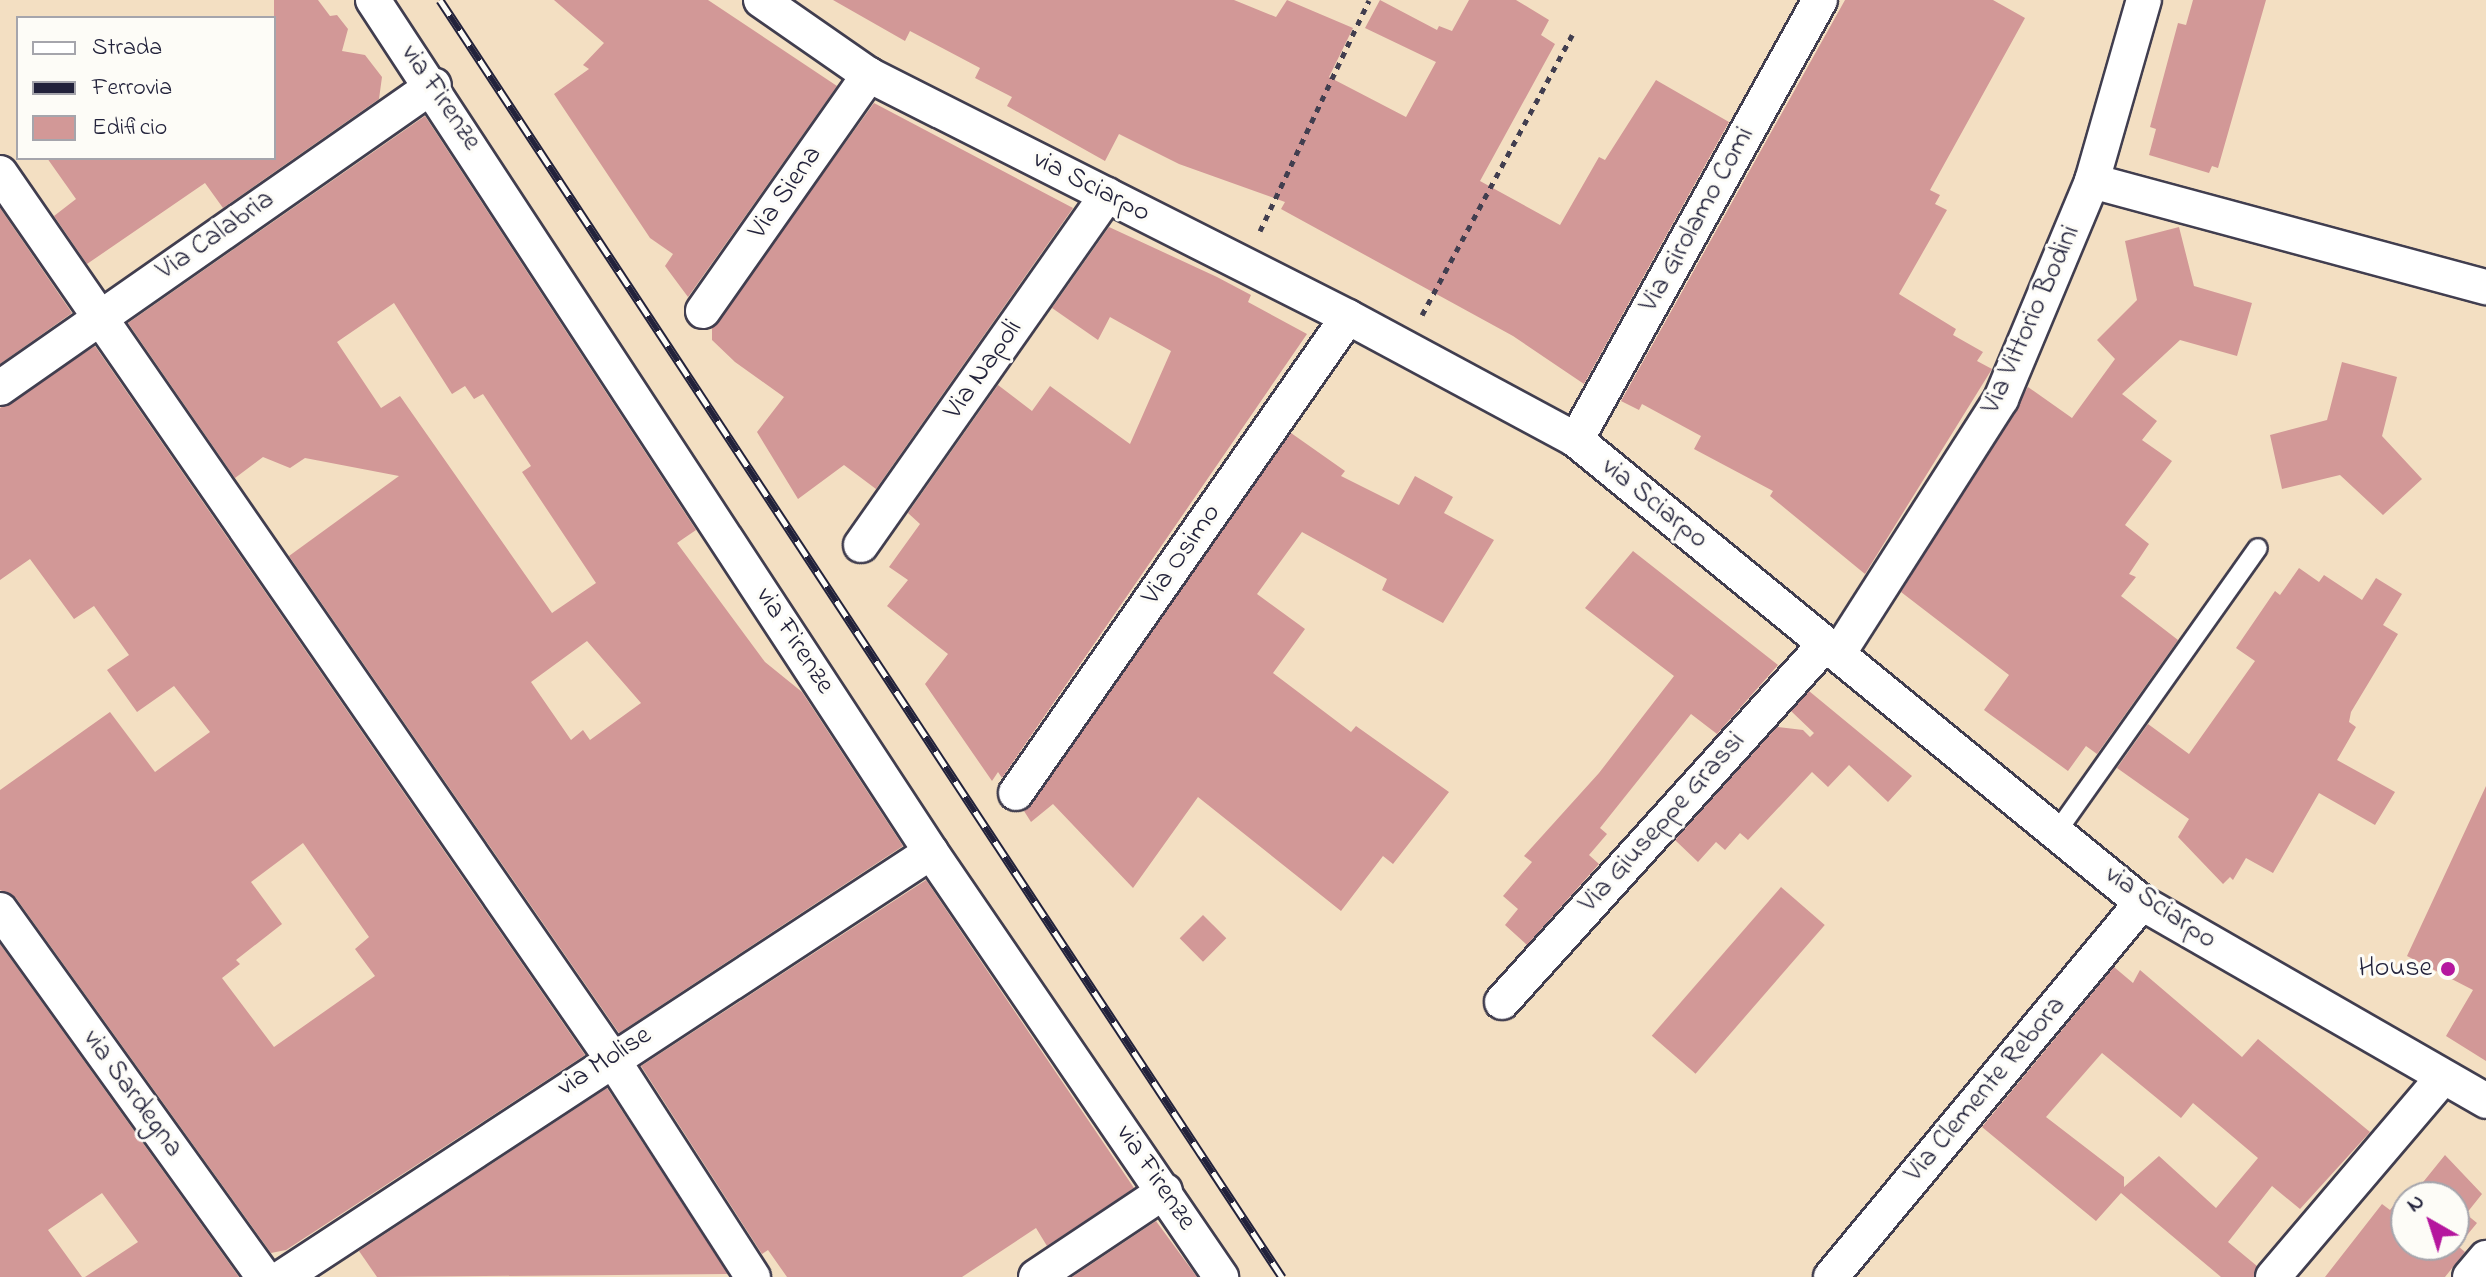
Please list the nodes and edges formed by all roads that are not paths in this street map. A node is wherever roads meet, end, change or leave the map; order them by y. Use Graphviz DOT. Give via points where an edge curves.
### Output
graph roads {
  1 [pos="373,0"];
  2 [pos="761,0"];
  3 [pos="1820,0"];
  4 [pos="2144,0"];
  5 [pos="869,75"];
  6 [pos="434,85"];
  7 [pos="0,173"];
  8 [pos="2092,181"];
  9 [pos="1107,195"];
  10 [pos="2486,287"];
  11 [pos="703,311"];
  12 [pos="100,317"];
  13 [pos="1348,317"];
  14 [pos="0,388"];
  15 [pos="1576,440"];
  16 [pos="861,545"];
  17 [pos="2258,548"];
  18 [pos="1831,649"];
  19 [pos="1016,793"];
  20 [pos="2056,833"];
  21 [pos="931,852"];
  22 [pos="2142,903"];
  23 [pos="0,910"];
  24 [pos="1502,1002"];
  25 [pos="611,1057"];
  26 [pos="2443,1077"];
  27 [pos="2486,1101"];
  28 [pos="1165,1191"];
  29 [pos="2486,1258"];
  30 [pos="264,1277"];
  31 [pos="283,1277"];
  32 [pos="753,1277"];
  33 [pos="1036,1277"];
  34 [pos="1221,1277"];
  35 [pos="1831,1277"];
  36 [pos="2273,1277"];
  37 [pos="2470,1277"];
  1 -- 6 [label="street, via Firenze"];
  2 -- 5 [label="street, via Sciarpo"];
  3 -- 15 [label="street, Via Girolamo Comi"];
  4 -- 8 [label="street, Via Vittorio Bodini"];
  5 -- 9 [label="street, via Sciarpo"];
  5 -- 11 [label="street, Via Siena"];
  6 -- 12 [label="street, Via Calabria"];
  6 -- 21 [label="street, via Firenze"];
  7 -- 12 [label="street"];
  8 -- 10 [label="street"];
  8 -- 18 [label="street, Via Vittorio Bodini" via="2001,399"];
  9 -- 13 [label="street, via Sciarpo"];
  9 -- 16 [label="street, Via Napoli"];
  12 -- 14 [label="street, Via Calabria"];
  12 -- 25 [label="street"];
  13 -- 15 [label="street, via Sciarpo"];
  13 -- 19 [label="street, Via Osimo"];
  15 -- 18 [label="street, via Sciarpo"];
  17 -- 20 [label="lane"];
  18 -- 20 [label="street, via Sciarpo"];
  18 -- 24 [label="street, Via Giuseppe Grassi"];
  20 -- 22 [label="street, via Sciarpo"];
  21 -- 25 [label="street, via Molise"];
  21 -- 28 [label="street, via Firenze"];
  22 -- 26 [label="street, via Sciarpo"];
  22 -- 35 [label="street, Via Clemente Rebora"];
  23 -- 30 [label="street, via Sardegna"];
  25 -- 31 [label="street, via Molise"];
  25 -- 32 [label="street"];
  26 -- 27 [label="street, via Sciarpo"];
  26 -- 36 [label="street"];
  28 -- 33 [label="street"];
  28 -- 34 [label="street, via Firenze"];
  29 -- 37 [label="street"];
}
